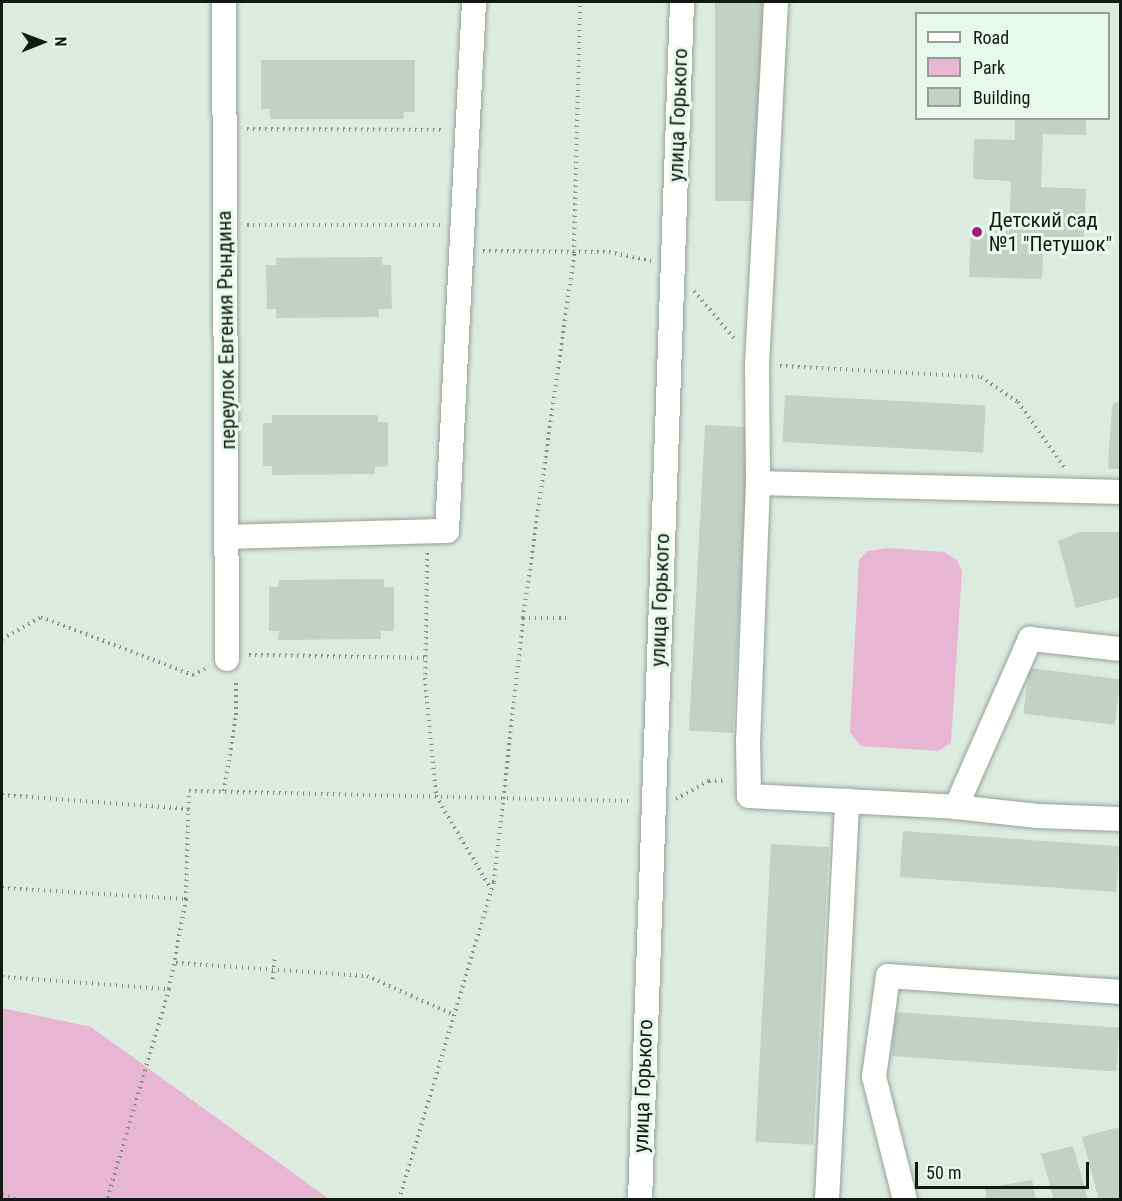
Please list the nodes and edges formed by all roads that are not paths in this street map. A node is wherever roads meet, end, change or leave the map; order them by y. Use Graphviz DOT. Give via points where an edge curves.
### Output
graph roads {
  1 [pos="225,2"];
  2 [pos="474,2"];
  3 [pos="682,2"];
  4 [pos="776,2"];
  5 [pos="758,483"];
  6 [pos="1120,492"];
  7 [pos="228,537"];
  8 [pos="1120,649"];
  9 [pos="238,657"];
  10 [pos="847,800"];
  11 [pos="956,807"];
  12 [pos="1120,819"];
  13 [pos="1120,992"];
  14 [pos="640,1200"];
  15 [pos="827,1200"];
  16 [pos="905,1200"];
  1 -- 7 [label="street, переулок Евгения Рындина"];
  2 -- 7 [label="street" via="447,531"];
  3 -- 14 [label="street, улица Горького"];
  4 -- 5 [label="street" via="757,365"];
  5 -- 6 [label="street"];
  5 -- 10 [label="street" via="749,796"];
  7 -- 9 [label="street, переулок Евгения Рындина"];
  8 -- 11 [label="street" via="1030,639"];
  10 -- 11 [label="street"];
  10 -- 15 [label="street"];
  11 -- 12 [label="street"];
  13 -- 16 [label="street" via="888,976 874,1077"];
}
